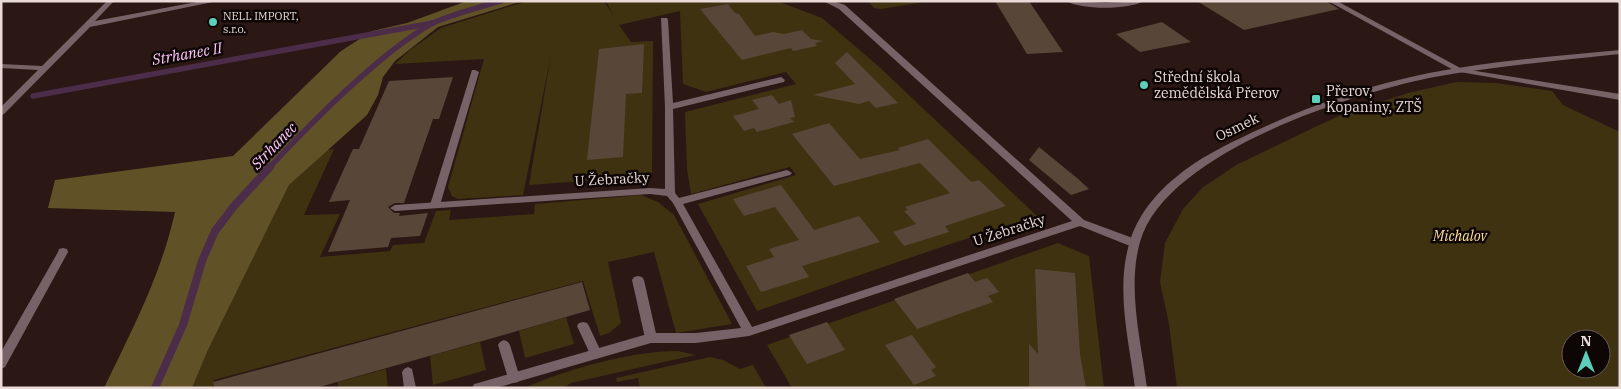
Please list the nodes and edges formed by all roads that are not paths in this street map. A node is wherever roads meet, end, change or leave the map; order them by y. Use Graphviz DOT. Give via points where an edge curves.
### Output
graph roads {
  1 [pos="111,1"];
  2 [pos="215,1"];
  3 [pos="826,1"];
  4 [pos="1069,1"];
  5 [pos="1140,1"];
  6 [pos="1331,1"];
  7 [pos="664,20"];
  8 [pos="88,25"];
  9 [pos="1620,52"];
  10 [pos="1,66"];
  11 [pos="43,68"];
  12 [pos="1460,70"];
  13 [pos="475,72"];
  14 [pos="781,80"];
  15 [pos="1620,97"];
  16 [pos="669,107"];
  17 [pos="1,112"];
  18 [pos="787,173"];
  19 [pos="670,193"];
  20 [pos="677,202"];
  21 [pos="435,205"];
  22 [pos="395,208"];
  23 [pos="1080,222"];
  24 [pos="1134,243"];
  25 [pos="63,252"];
  26 [pos="638,280"];
  27 [pos="583,326"];
  28 [pos="749,332"];
  29 [pos="652,338"];
  30 [pos="504,345"];
  31 [pos="596,354"];
  32 [pos="1,364"];
  33 [pos="408,372"];
  34 [pos="514,378"];
  35 [pos="484,387"];
  36 [pos="410,388"];
  37 [pos="1141,388"];
  1 -- 8 [label="street"];
  2 -- 8 [label="street"];
  3 -- 23 [label="street, U Žebračky" via="842,7"];
  4 -- 5 [label="street" via="1078,4"];
  6 -- 12 [label="street"];
  7 -- 16 [label="street"];
  8 -- 11 [label="street"];
  9 -- 12 [label="street, Osmek"];
  10 -- 11 [label="street"];
  11 -- 17 [label="street"];
  12 -- 15 [label="street"];
  12 -- 24 [label="street, Osmek" via="1391,84 1344,98 1218,153 1187,172 1167,191 1150,210"];
  13 -- 21 [label="street"];
  14 -- 16 [label="street"];
  16 -- 19 [label="street"];
  18 -- 20 [label="street"];
  19 -- 20 [label="street"];
  19 -- 21 [label="street, U Žebračky" via="650,191"];
  20 -- 28 [label="street"];
  21 -- 22 [label="street, U Žebračky"];
  23 -- 24 [label="street, U Žebračky"];
  23 -- 28 [label="street, U Žebračky"];
  24 -- 37 [label="street, Osmek" via="1131,299"];
  25 -- 32 [label="street"];
  26 -- 29 [label="street"];
  27 -- 31 [label="street"];
  28 -- 29 [label="street, U Žebračky" via="696,338"];
  29 -- 31 [label="street, U Žebračky"];
  30 -- 34 [label="street"];
  31 -- 34 [label="street, U Žebračky"];
  33 -- 36 [label="street"];
  34 -- 35 [label="street, U Žebračky"];
}
